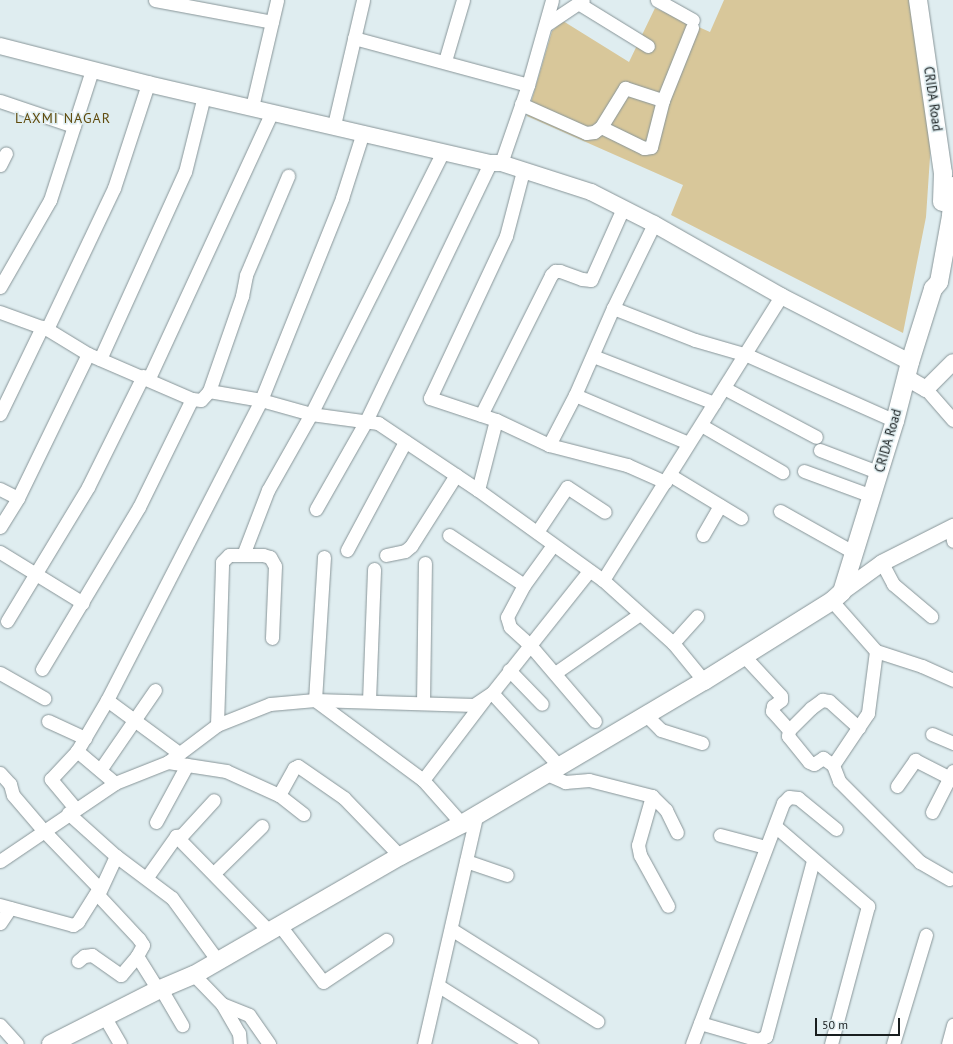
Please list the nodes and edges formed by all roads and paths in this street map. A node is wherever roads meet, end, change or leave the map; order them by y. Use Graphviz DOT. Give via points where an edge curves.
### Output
graph roads {
  1 [pos="155,0"];
  2 [pos="277,0"];
  3 [pos="363,0"];
  4 [pos="463,0"];
  5 [pos="552,0"];
  6 [pos="657,0"];
  7 [pos="918,0"];
  8 [pos="930,0"];
  9 [pos="581,2"];
  10 [pos="202,5"];
  11 [pos="272,22"];
  12 [pos="547,24"];
  13 [pos="354,38"];
  14 [pos="648,46"];
  15 [pos="0,47"];
  16 [pos="445,61"];
  17 [pos="92,70"];
  18 [pos="148,84"];
  19 [pos="528,85"];
  20 [pos="204,96"];
  21 [pos="663,100"];
  22 [pos="0,101"];
  23 [pos="521,104"];
  24 [pos="252,107"];
  25 [pos="272,112"];
  26 [pos="334,125"];
  27 [pos="74,126"];
  28 [pos="601,127"];
  29 [pos="363,132"];
  30 [pos="444,152"];
  31 [pos="6,153"];
  32 [pos="495,163"];
  33 [pos="953,164"];
  34 [pos="0,165"];
  35 [pos="523,171"];
  36 [pos="288,176"];
  37 [pos="949,194"];
  38 [pos="622,208"];
  39 [pos="654,224"];
  40 [pos="0,287"];
  41 [pos="782,296"];
  42 [pos="613,308"];
  43 [pos="0,312"];
  44 [pos="45,328"];
  45 [pos="747,355"];
  46 [pos="94,356"];
  47 [pos="593,356"];
  48 [pos="953,362"];
  49 [pos="909,370"];
  50 [pos="146,377"];
  51 [pos="724,388"];
  52 [pos="926,389"];
  53 [pos="209,391"];
  54 [pos="575,395"];
  55 [pos="192,400"];
  56 [pos="261,400"];
  57 [pos="714,402"];
  58 [pos="0,414"];
  59 [pos="311,414"];
  60 [pos="481,415"];
  61 [pos="496,420"];
  62 [pos="953,420"];
  63 [pos="366,421"];
  64 [pos="895,421"];
  65 [pos="701,425"];
  66 [pos="405,442"];
  67 [pos="688,443"];
  68 [pos="549,445"];
  69 [pos="804,470"];
  70 [pos="782,472"];
  71 [pos="880,473"];
  72 [pos="456,475"];
  73 [pos="667,478"];
  74 [pos="0,489"];
  75 [pos="478,490"];
  76 [pos="872,496"];
  77 [pos="18,498"];
  78 [pos="720,506"];
  79 [pos="316,509"];
  80 [pos="780,511"];
  81 [pos="605,512"];
  82 [pos="740,518"];
  83 [pos="0,527"];
  84 [pos="537,532"];
  85 [pos="952,532"];
  86 [pos="703,535"];
  87 [pos="449,536"];
  88 [pos="553,545"];
  89 [pos="347,550"];
  90 [pos="0,552"];
  91 [pos="853,552"];
  92 [pos="243,555"];
  93 [pos="386,555"];
  94 [pos="324,557"];
  95 [pos="425,563"];
  96 [pos="882,563"];
  97 [pos="374,569"];
  98 [pos="589,571"];
  99 [pos="36,573"];
  100 [pos="603,580"];
  101 [pos="524,585"];
  102 [pos="837,597"];
  103 [pos="83,603"];
  104 [pos="640,614"];
  105 [pos="697,616"];
  106 [pos="931,616"];
  107 [pos="7,621"];
  108 [pos="272,638"];
  109 [pos="673,642"];
  110 [pos="530,645"];
  111 [pos="876,651"];
  112 [pos="744,656"];
  113 [pos="42,668"];
  114 [pos="509,670"];
  115 [pos="0,673"];
  116 [pos="555,673"];
  117 [pos="953,680"];
  118 [pos="704,681"];
  119 [pos="155,690"];
  120 [pos="489,696"];
  121 [pos="44,698"];
  122 [pos="107,700"];
  123 [pos="315,700"];
  124 [pos="369,701"];
  125 [pos="423,703"];
  126 [pos="542,704"];
  127 [pos="646,714"];
  128 [pos="135,718"];
  129 [pos="48,721"];
  130 [pos="595,721"];
  131 [pos="217,724"];
  132 [pos="859,728"];
  133 [pos="789,730"];
  134 [pos="932,734"];
  135 [pos="85,738"];
  136 [pos="702,743"];
  137 [pos="953,743"];
  138 [pos="77,751"];
  139 [pos="179,753"];
  140 [pos="168,762"];
  141 [pos="187,765"];
  142 [pos="833,765"];
  143 [pos="100,770"];
  144 [pos="553,770"];
  145 [pos="0,773"];
  146 [pos="952,774"];
  147 [pos="423,780"];
  148 [pos="115,783"];
  149 [pos="897,786"];
  150 [pos="279,796"];
  151 [pos="652,796"];
  152 [pos="214,800"];
  153 [pos="71,810"];
  154 [pos="932,812"];
  155 [pos="477,813"];
  156 [pos="303,814"];
  157 [pos="156,822"];
  158 [pos="462,824"];
  159 [pos="262,826"];
  160 [pos="775,826"];
  161 [pos="836,829"];
  162 [pos="43,830"];
  163 [pos="677,833"];
  164 [pos="720,835"];
  165 [pos="176,836"];
  166 [pos="765,847"];
  167 [pos="116,856"];
  168 [pos="400,856"];
  169 [pos="0,860"];
  170 [pos="813,860"];
  171 [pos="466,861"];
  172 [pos="214,873"];
  173 [pos="507,875"];
  174 [pos="147,877"];
  175 [pos="952,877"];
  176 [pos="99,888"];
  177 [pos="5,906"];
  178 [pos="668,906"];
  179 [pos="0,923"];
  180 [pos="276,929"];
  181 [pos="451,929"];
  182 [pos="926,935"];
  183 [pos="386,940"];
  184 [pos="136,956"];
  185 [pos="78,961"];
  186 [pos="218,961"];
  187 [pos="194,974"];
  188 [pos="439,986"];
  189 [pos="159,989"];
  190 [pos="222,1004"];
  191 [pos="104,1016"];
  192 [pos="597,1021"];
  193 [pos="700,1023"];
  194 [pos="0,1025"];
  195 [pos="182,1025"];
  196 [pos="953,1027"];
  197 [pos="17,1044"];
  198 [pos="51,1044"];
  199 [pos="120,1044"];
  200 [pos="240,1044"];
  201 [pos="269,1044"];
  202 [pos="424,1044"];
  203 [pos="531,1044"];
  204 [pos="692,1044"];
  205 [pos="831,1044"];
  206 [pos="893,1044"];
  207 [pos="948,1044"];
  1 -- 10 [label="street"];
  2 -- 11 [label="street"];
  3 -- 13 [label="street"];
  4 -- 16 [label="street"];
  5 -- 12 [label="street"];
  6 -- 21 [label="street" via="693,24"];
  7 -- 37 [label="main road, CRIDA Road" via="943,173"];
  8 -- 33 [label="main road, CRIDA Road"];
  9 -- 12 [label="street"];
  9 -- 14 [label="street"];
  10 -- 11 [label="street"];
  11 -- 24 [label="street"];
  12 -- 19 [label="street"];
  13 -- 16 [label="street"];
  13 -- 26 [label="street"];
  15 -- 17 [label="street"];
  16 -- 19 [label="street"];
  17 -- 18 [label="street"];
  17 -- 27 [label="street"];
  18 -- 20 [label="street"];
  18 -- 44 [label="street" via="114,188"];
  19 -- 23 [label="street"];
  20 -- 24 [label="street"];
  20 -- 46 [label="street" via="185,172"];
  21 -- 28 [label="street" via="625,88"];
  21 -- 28 [label="street" via="648,148"];
  22 -- 27 [label="street"];
  23 -- 28 [label="street" via="577,131 594,132"];
  23 -- 32 [label="street"];
  24 -- 25 [label="street"];
  25 -- 26 [label="street"];
  25 -- 50 [label="street"];
  26 -- 29 [label="street"];
  27 -- 40 [label="street" via="50,200"];
  29 -- 30 [label="street"];
  29 -- 56 [label="street" via="342,198"];
  30 -- 32 [label="street"];
  30 -- 59 [label="street"];
  31 -- 34 [label="street"];
  32 -- 35 [label="street"];
  32 -- 63 [label="street"];
  35 -- 38 [label="street" via="591,192"];
  35 -- 60 [label="street" via="506,236 430,398"];
  36 -- 53 [label="street" via="246,276 242,296"];
  37 -- 49 [label="main road, CRIDA Road" via="929,281 933,289"];
  38 -- 39 [label="street"];
  38 -- 60 [label="street" via="591,280 560,271 551,275"];
  39 -- 41 [label="street"];
  39 -- 42 [label="street"];
  41 -- 45 [label="street"];
  41 -- 49 [label="street"];
  42 -- 45 [label="street" via="695,340"];
  42 -- 47 [label="street"];
  43 -- 44 [label="street"];
  44 -- 46 [label="street"];
  44 -- 58 [label="street"];
  45 -- 51 [label="street"];
  45 -- 64 [label="street"];
  46 -- 50 [label="street"];
  46 -- 77 [label="street"];
  47 -- 54 [label="street"];
  47 -- 57 [label="street"];
  48 -- 52 [label="street"];
  49 -- 52 [label="street"];
  49 -- 64 [label="main road, CRIDA Road"];
  50 -- 55 [label="street"];
  50 -- 99 [label="street" via="88,487"];
  51 -- 57 [label="street"];
  51 -- 71 [label="street" via="818,444"];
  52 -- 62 [label="street"];
  53 -- 55 [label="street" via="202,400"];
  53 -- 56 [label="street"];
  54 -- 67 [label="street"];
  54 -- 68 [label="street"];
  55 -- 103 [label="street" via="139,507"];
  56 -- 59 [label="street"];
  56 -- 122 [label="street"];
  57 -- 65 [label="street"];
  59 -- 63 [label="street"];
  59 -- 92 [label="street" via="268,490"];
  60 -- 61 [label="street"];
  61 -- 68 [label="street"];
  61 -- 75 [label="street"];
  63 -- 66 [label="street" via="378,423"];
  63 -- 79 [label="street"];
  64 -- 71 [label="main road, CRIDA Road"];
  65 -- 67 [label="street"];
  65 -- 70 [label="street"];
  66 -- 72 [label="street"];
  66 -- 89 [label="street"];
  67 -- 73 [label="street"];
  68 -- 73 [label="street"];
  69 -- 76 [label="street"];
  71 -- 76 [label="main road, CRIDA Road"];
  72 -- 75 [label="street"];
  72 -- 93 [label="street" via="412,546 405,551"];
  73 -- 78 [label="street"];
  73 -- 100 [label="street"];
  74 -- 77 [label="street"];
  75 -- 84 [label="street"];
  76 -- 91 [label="main road, CRIDA Road"];
  77 -- 83 [label="street"];
  78 -- 82 [label="street"];
  78 -- 86 [label="street"];
  80 -- 91 [label="street"];
  81 -- 84 [label="street" via="567,487"];
  84 -- 88 [label="street"];
  85 -- 96 [label="street"];
  87 -- 101 [label="street"];
  88 -- 98 [label="street"];
  88 -- 101 [label="street"];
  90 -- 99 [label="street"];
  91 -- 102 [label="main road, CRIDA Road"];
  92 -- 108 [label="street" via="263,555 270,558 275,566"];
  92 -- 131 [label="street" via="226,556 221,566"];
  94 -- 123 [label="street"];
  95 -- 125 [label="street"];
  96 -- 102 [label="street"];
  96 -- 106 [label="street" via="893,584"];
  97 -- 124 [label="street"];
  98 -- 100 [label="street"];
  98 -- 110 [label="street"];
  99 -- 103 [label="street"];
  99 -- 107 [label="street"];
  100 -- 104 [label="street"];
  101 -- 110 [label="street" via="506,617 510,626"];
  102 -- 111 [label="street"];
  102 -- 112 [label="main road"];
  103 -- 113 [label="street"];
  104 -- 109 [label="street"];
  104 -- 116 [label="street"];
  105 -- 109 [label="street"];
  109 -- 118 [label="street"];
  110 -- 114 [label="street"];
  110 -- 116 [label="street"];
  111 -- 117 [label="street" via="922,666"];
  111 -- 132 [label="street" via="870,708"];
  112 -- 118 [label="main road"];
  112 -- 133 [label="street" via="781,696 781,700 773,706 772,711"];
  114 -- 120 [label="street"];
  114 -- 126 [label="street"];
  115 -- 121 [label="street"];
  116 -- 130 [label="street"];
  118 -- 127 [label="main road"];
  119 -- 128 [label="street"];
  120 -- 125 [label="street" via="474,704"];
  120 -- 144 [label="street"];
  120 -- 147 [label="street"];
  122 -- 128 [label="street"];
  122 -- 135 [label="street"];
  123 -- 124 [label="street"];
  123 -- 131 [label="street" via="270,704"];
  123 -- 147 [label="street"];
  124 -- 125 [label="street"];
  127 -- 136 [label="street" via="661,730"];
  127 -- 144 [label="main road"];
  128 -- 139 [label="street"];
  128 -- 143 [label="street"];
  129 -- 135 [label="street"];
  131 -- 139 [label="street"];
  132 -- 133 [label="street" via="829,701 822,700"];
  132 -- 142 [label="street"];
  133 -- 142 [label="street" via="788,736 809,762 814,764 823,758"];
  134 -- 137 [label="street"];
  135 -- 138 [label="street"];
  138 -- 143 [label="street"];
  138 -- 153 [label="street" via="51,779"];
  139 -- 140 [label="street"];
  140 -- 141 [label="street"];
  140 -- 148 [label="street"];
  141 -- 150 [label="street" via="226,771"];
  141 -- 157 [label="street"];
  142 -- 175 [label="street" via="839,781 920,862"];
  143 -- 148 [label="street"];
  144 -- 151 [label="street" via="565,782 589,780"];
  144 -- 155 [label="main road"];
  145 -- 162 [label="street" via="10,784 13,795"];
  146 -- 149 [label="street" via="915,760"];
  146 -- 154 [label="street"];
  147 -- 158 [label="street"];
  148 -- 153 [label="street"];
  150 -- 156 [label="street"];
  150 -- 168 [label="street" via="294,768 298,766 344,798"];
  151 -- 163 [label="street" via="666,810"];
  151 -- 178 [label="street" via="638,845 640,855"];
  152 -- 165 [label="street" via="182,835"];
  153 -- 162 [label="street"];
  153 -- 167 [label="street"];
  155 -- 158 [label="main road"];
  155 -- 171 [label="street"];
  158 -- 168 [label="main road"];
  159 -- 172 [label="street"];
  160 -- 161 [label="street" via="783,803 793,796"];
  160 -- 166 [label="street"];
  160 -- 170 [label="street"];
  162 -- 169 [label="street"];
  162 -- 176 [label="street"];
  164 -- 166 [label="street"];
  165 -- 172 [label="street"];
  165 -- 174 [label="street"];
  166 -- 193 [label="street"];
  167 -- 174 [label="street"];
  167 -- 176 [label="street"];
  168 -- 180 [label="main road"];
  170 -- 193 [label="street" via="766,1036 759,1040"];
  170 -- 205 [label="street" via="868,906"];
  171 -- 173 [label="street"];
  171 -- 181 [label="street"];
  172 -- 180 [label="street"];
  174 -- 186 [label="street" via="172,898"];
  176 -- 177 [label="street" via="78,922 73,925"];
  176 -- 184 [label="street" via="98,895 104,903 141,942 143,946"];
  177 -- 179 [label="street"];
  180 -- 183 [label="street" via="323,982"];
  180 -- 186 [label="main road"];
  181 -- 188 [label="street"];
  181 -- 192 [label="street"];
  182 -- 206 [label="street"];
  184 -- 185 [label="street" via="121,975 92,955 84,956"];
  184 -- 189 [label="street"];
  186 -- 187 [label="main road"];
  187 -- 189 [label="main road"];
  187 -- 190 [label="street"];
  188 -- 202 [label="street"];
  188 -- 203 [label="street"];
  189 -- 191 [label="main road"];
  189 -- 195 [label="street"];
  190 -- 200 [label="street" via="239,1033"];
  190 -- 201 [label="street" via="249,1015"];
  191 -- 198 [label="main road"];
  191 -- 199 [label="street"];
  193 -- 204 [label="street"];
  194 -- 197 [label="street"];
  196 -- 207 [label="street"];
}
